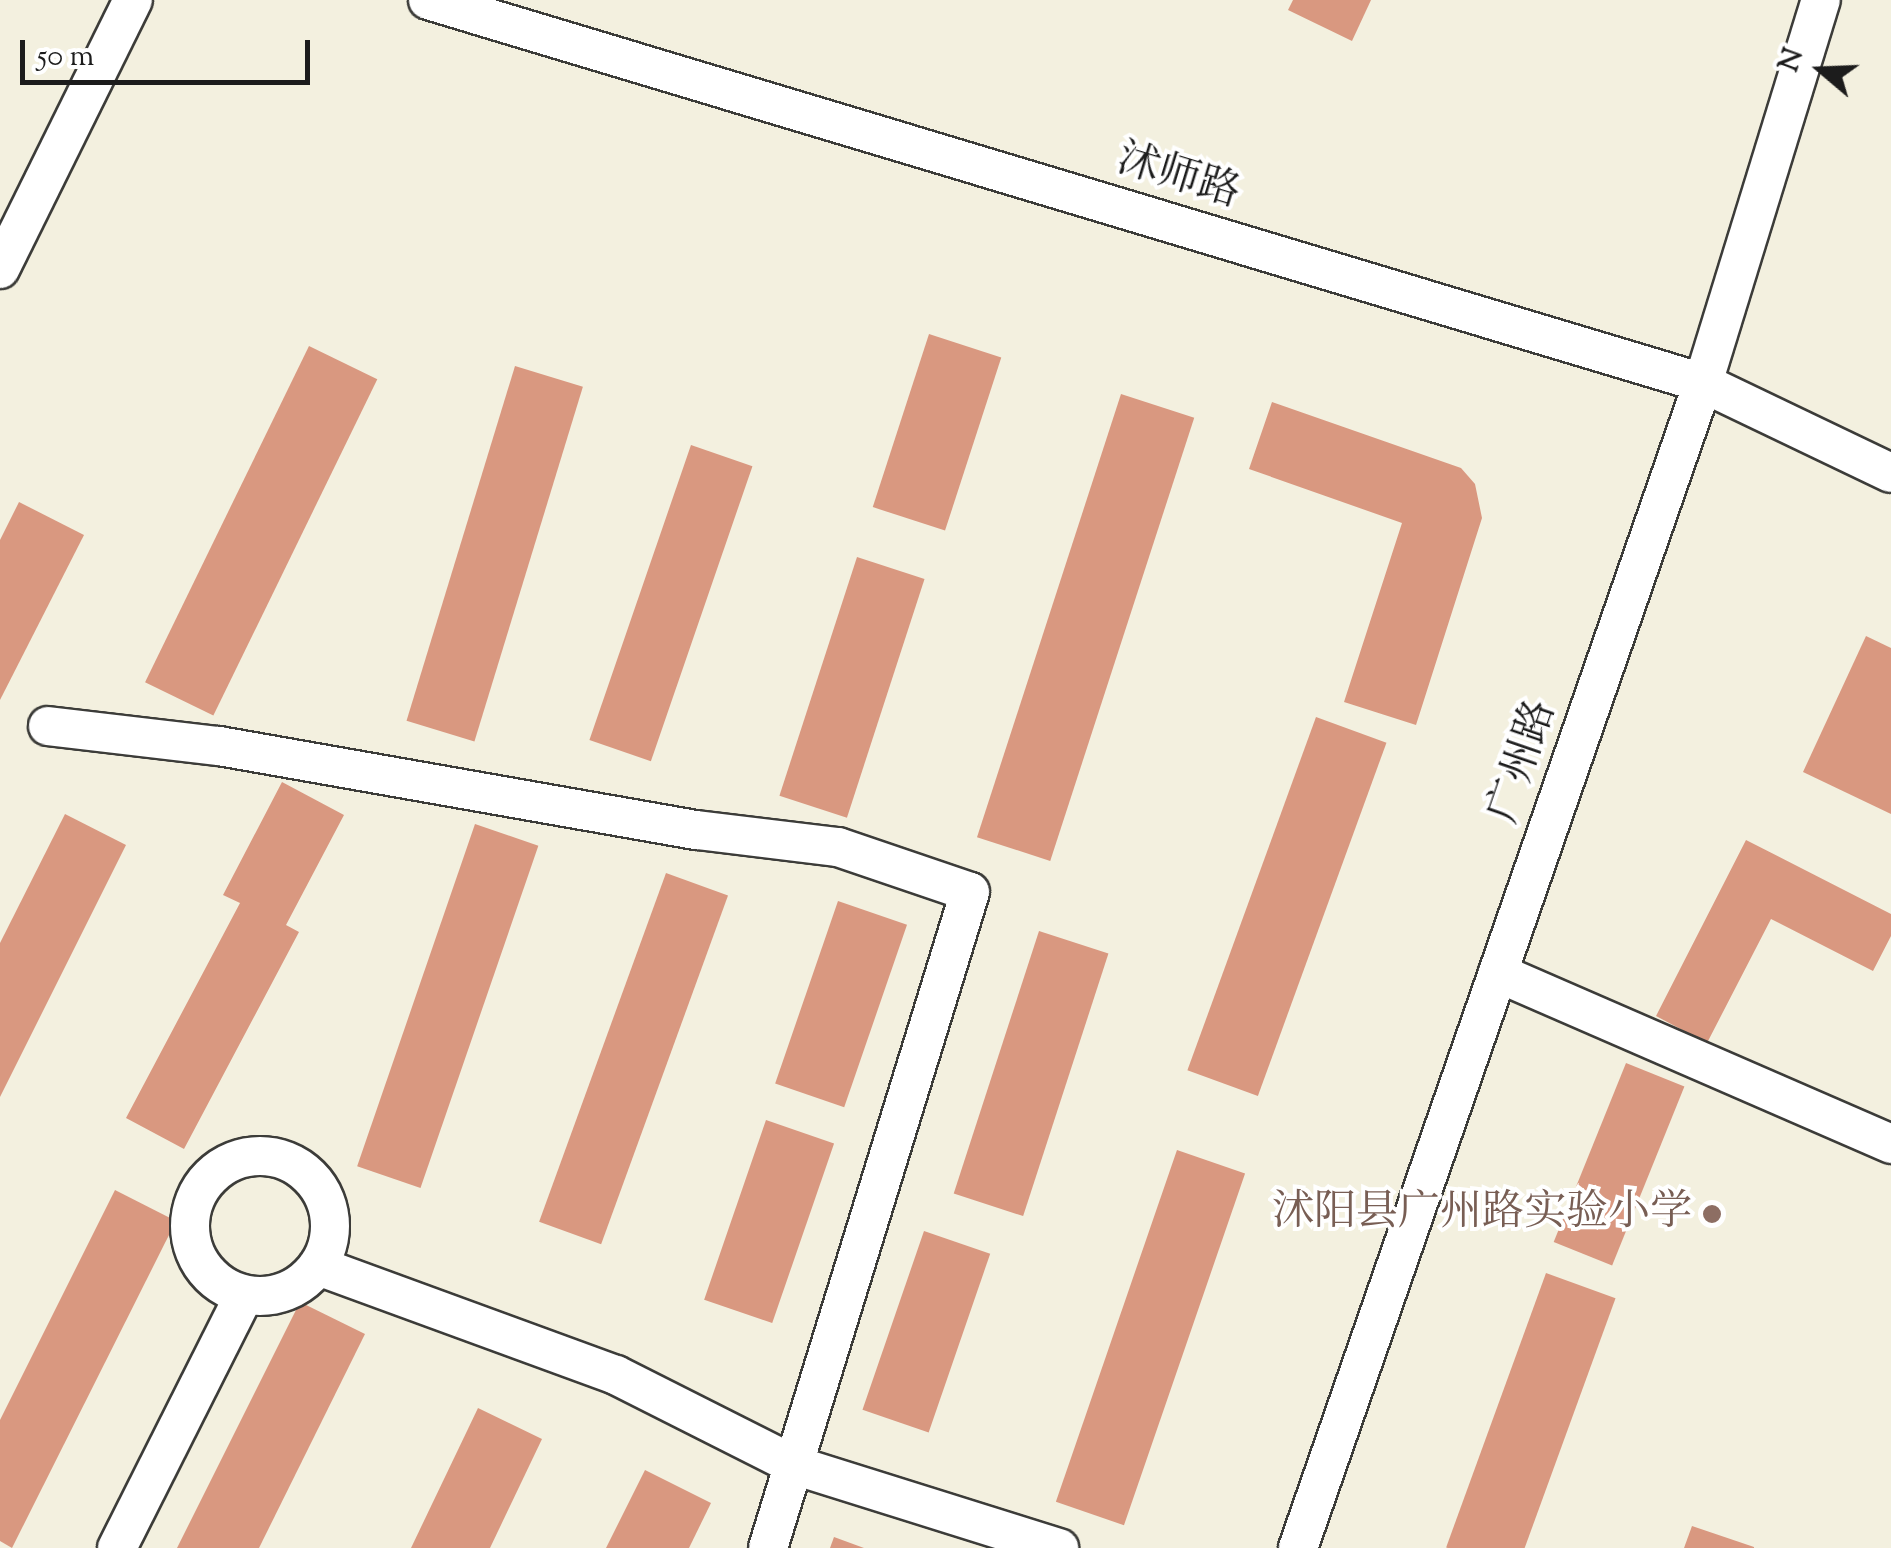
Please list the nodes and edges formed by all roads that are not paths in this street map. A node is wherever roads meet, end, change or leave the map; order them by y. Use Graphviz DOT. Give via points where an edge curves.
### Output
graph roads {
  1 [pos="133,0"];
  2 [pos="428,0"];
  3 [pos="1820,0"];
  4 [pos="0,269"];
  5 [pos="1703,382"];
  6 [pos="1891,473"];
  7 [pos="48,726"];
  8 [pos="1498,973"];
  9 [pos="1891,1144"];
  10 [pos="318,1266"];
  11 [pos="244,1294"];
  12 [pos="794,1465"];
  13 [pos="117,1548"];
  14 [pos="768,1548"];
  15 [pos="1059,1548"];
  16 [pos="1298,1548"];
  1 -- 4 [label="street"];
  2 -- 5 [label="street, 沭师路"];
  3 -- 5 [label="street, 广州路"];
  5 -- 6 [label="street, 沭师路"];
  5 -- 8 [label="street, 广州路"];
  7 -- 12 [label="street" via="220,746 697,830 838,847 970,892"];
  8 -- 9 [label="street"];
  8 -- 16 [label="street, 广州路"];
  10 -- 11 [label="street" via="286,1292"];
  10 -- 11 [label="street" via="331,1221 312,1178 293,1163 247,1156 206,1180 190,1225 204,1270"];
  10 -- 12 [label="street" via="616,1375"];
  11 -- 13 [label="street"];
  12 -- 14 [label="street"];
  12 -- 15 [label="street"];
}
